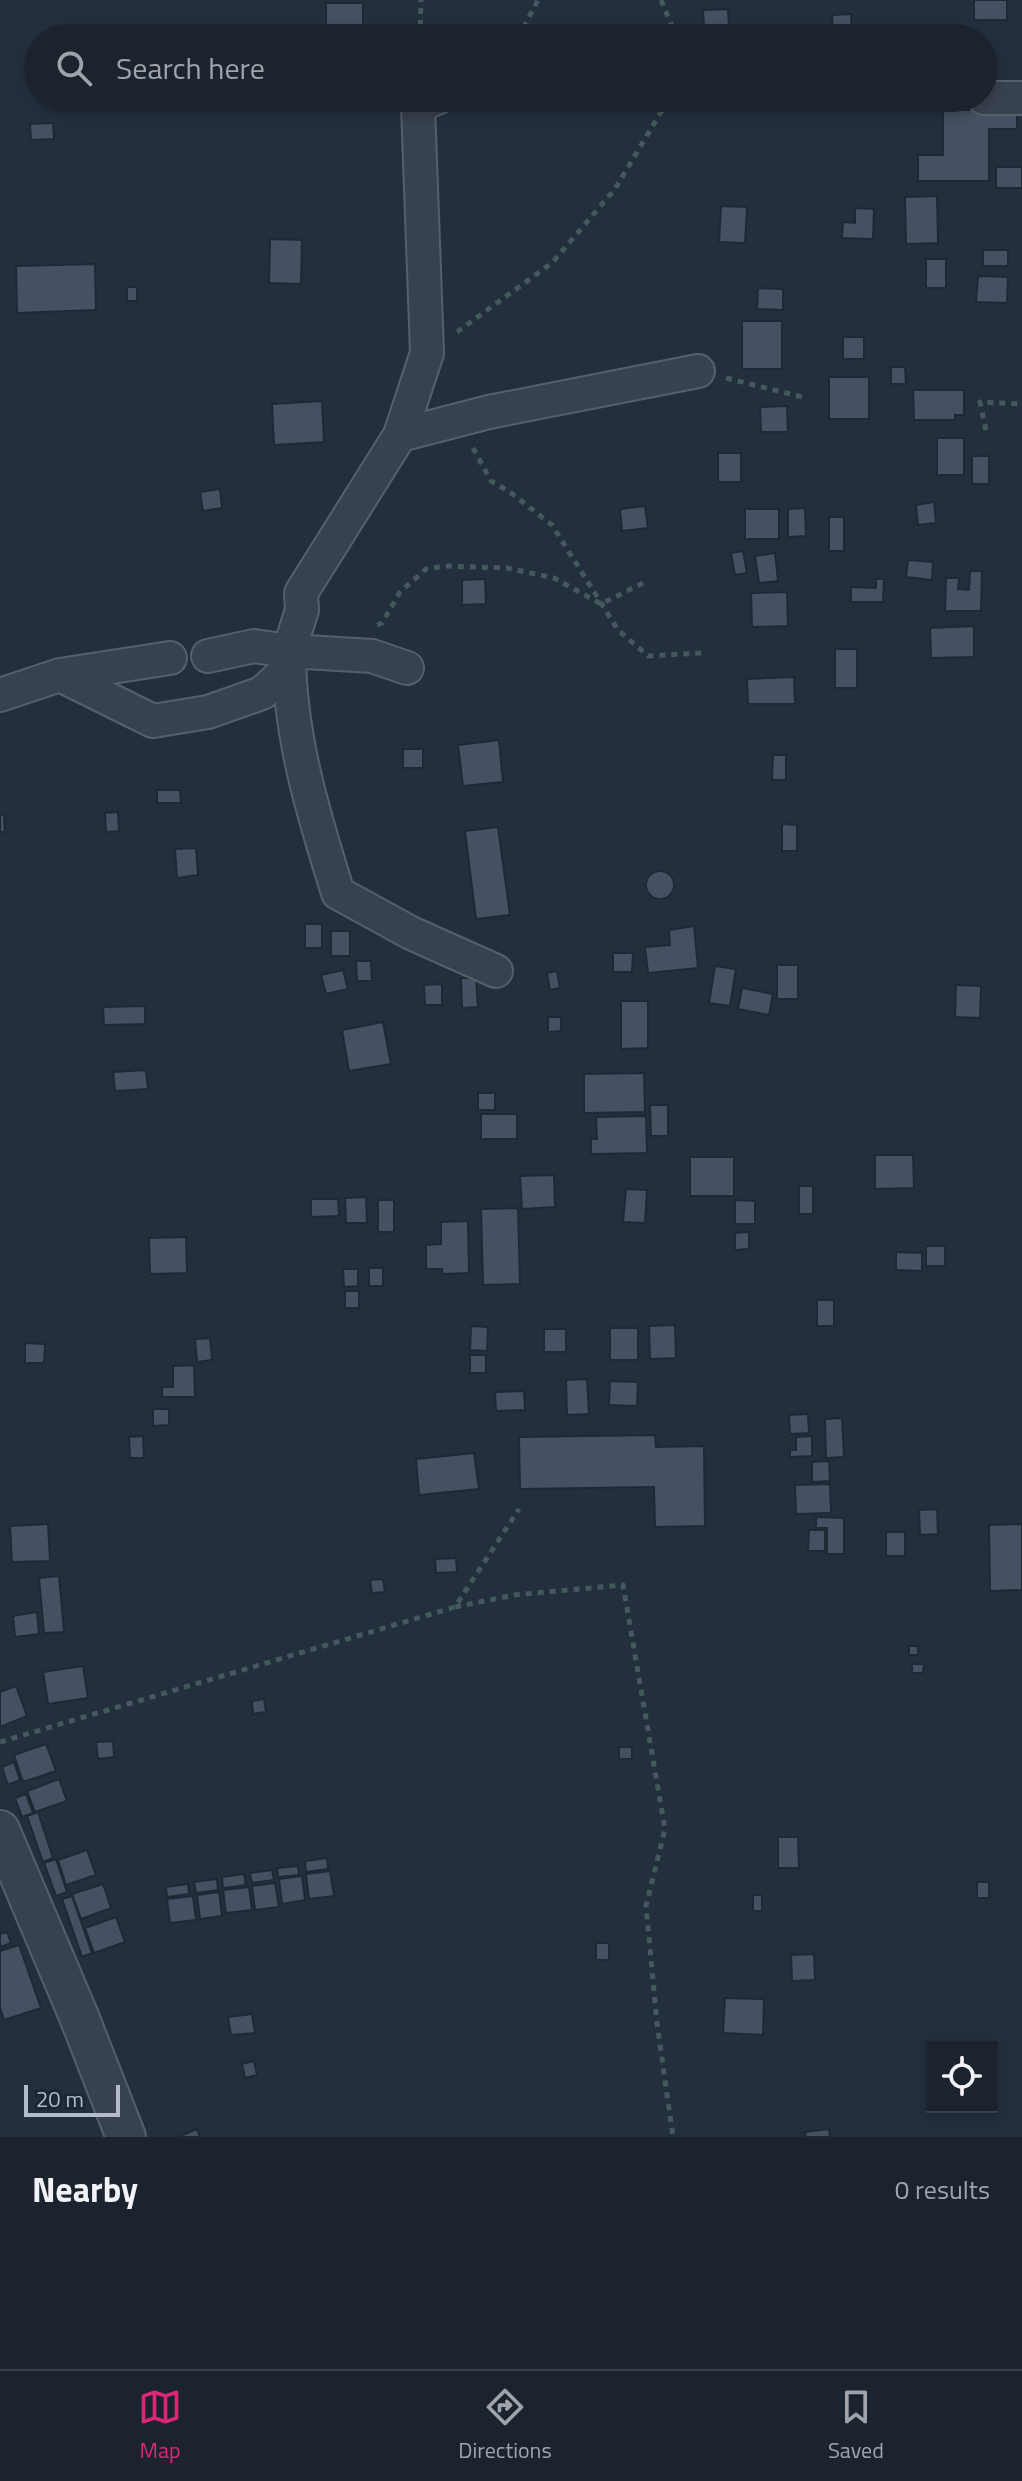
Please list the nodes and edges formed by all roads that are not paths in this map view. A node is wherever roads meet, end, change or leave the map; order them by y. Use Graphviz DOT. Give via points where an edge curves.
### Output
graph roads {
  1 [pos="998,98"];
  2 [pos="1022,98"];
  3 [pos="418,112"];
  4 [pos="698,371"];
  5 [pos="400,435"];
  6 [pos="208,656"];
  7 [pos="170,658"];
  8 [pos="289,660"];
  9 [pos="407,668"];
  10 [pos="60,675"];
  11 [pos="0,695"];
  12 [pos="496,971"];
  13 [pos="0,1830"];
  14 [pos="126,2137"];
  1 -- 2 [label="street"];
  3 -- 5 [label="street" via="427,353"];
  4 -- 5 [label="street"];
  5 -- 8 [label="street" via="301,593"];
  6 -- 8 [label="street" via="254,646"];
  7 -- 10 [label="street"];
  8 -- 9 [label="street" via="372,656"];
  8 -- 10 [label="street" via="262,693 208,712 153,721"];
  8 -- 12 [label="street" via="291,711 307,792 338,893"];
  10 -- 11 [label="street"];
  13 -- 14 [label="street"];
}
